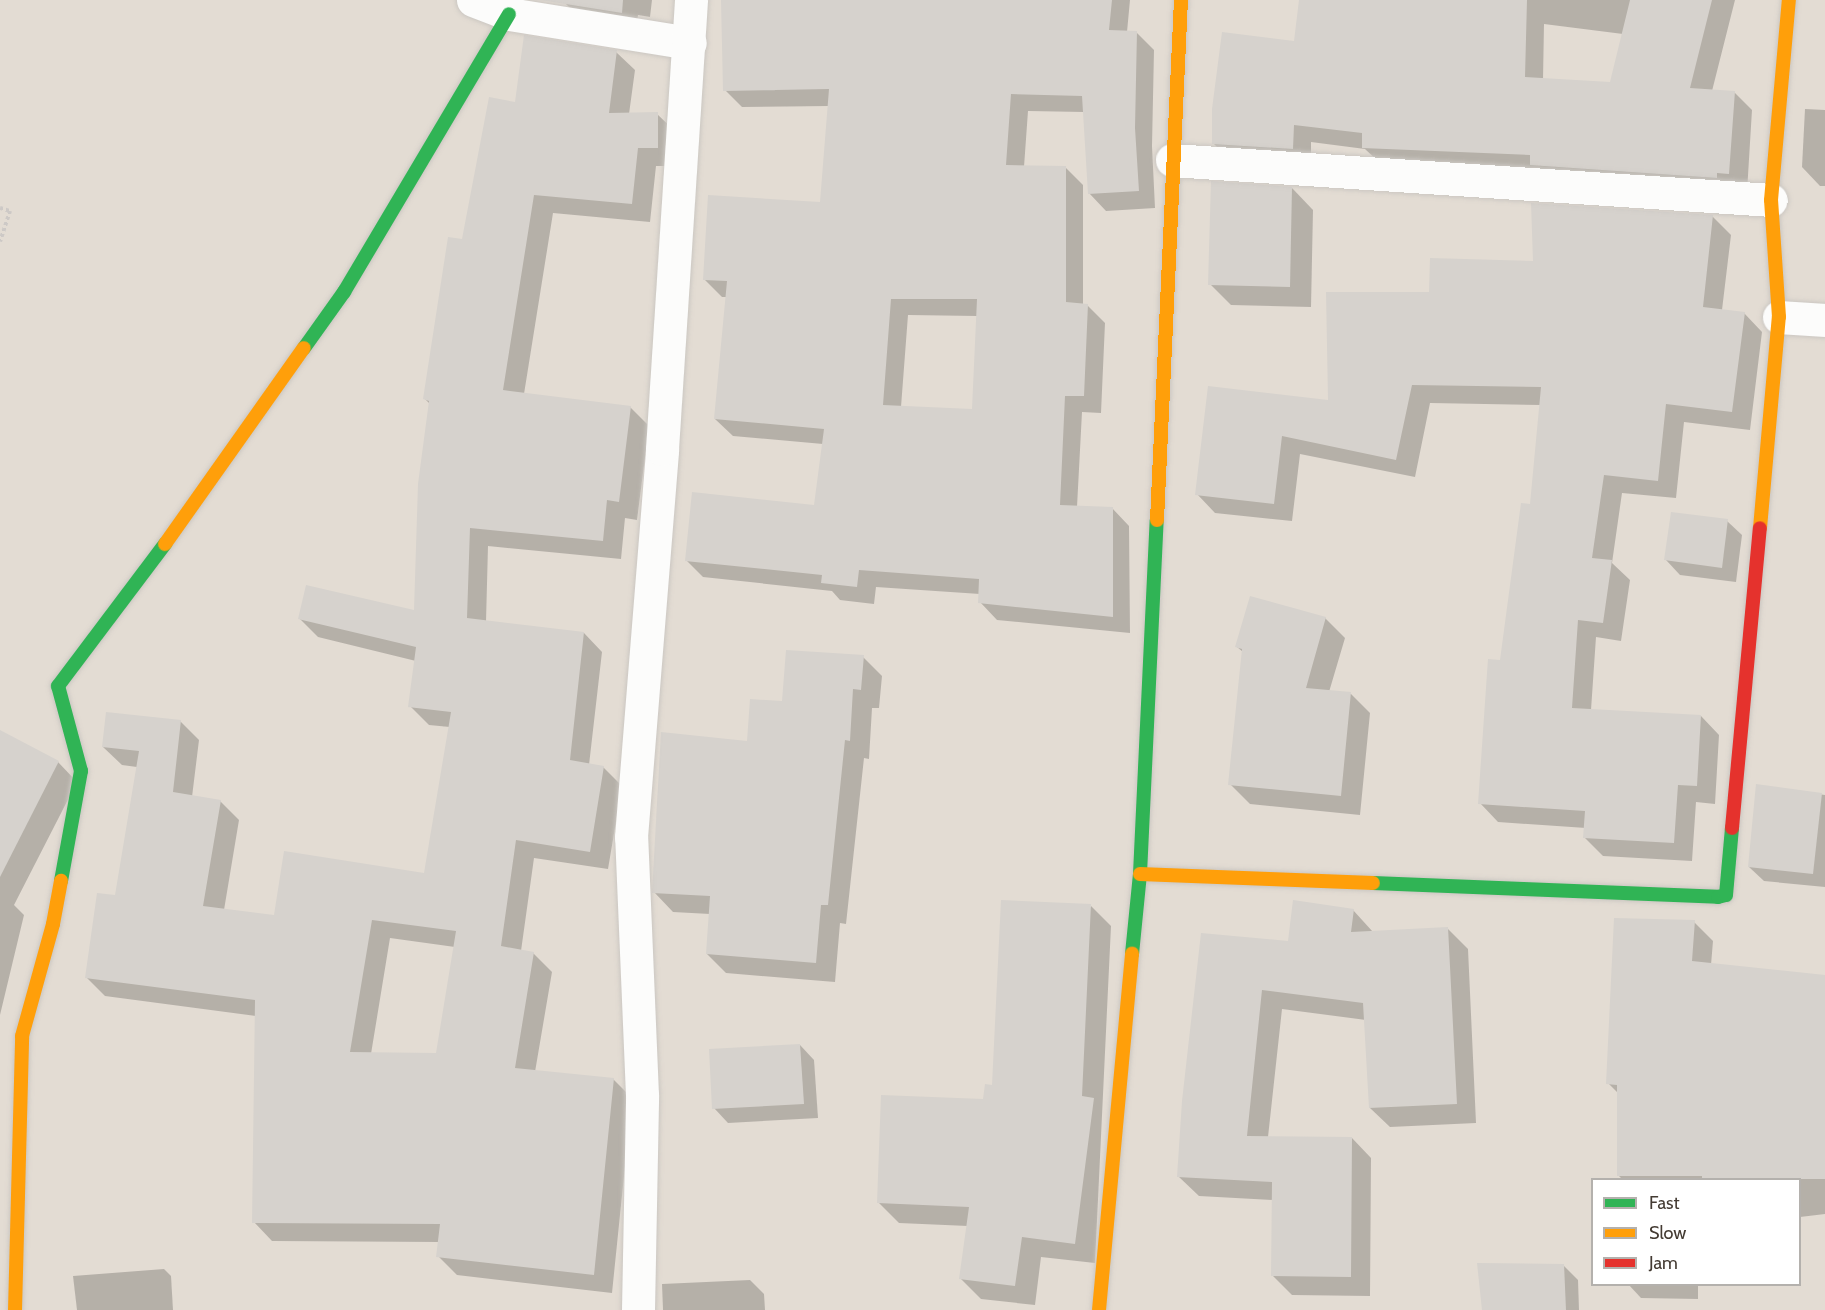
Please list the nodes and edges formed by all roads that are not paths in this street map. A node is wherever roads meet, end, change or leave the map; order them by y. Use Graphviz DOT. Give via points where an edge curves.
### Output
graph roads {
  1 [pos="473,0"];
  2 [pos="691,0"];
  3 [pos="1181,0"];
  4 [pos="1789,0"];
  5 [pos="508,14"];
  6 [pos="690,43"];
  7 [pos="1172,160"];
  8 [pos="1771,200"];
  9 [pos="1779,317"];
  10 [pos="1825,320"];
  11 [pos="1140,874"];
  12 [pos="15,1310"];
  13 [pos="638,1310"];
  14 [pos="1099,1310"];
  1 -- 5 [label="street"];
  2 -- 6 [label="street"];
  3 -- 7 [label="street"];
  4 -- 8 [label="street"];
  5 -- 6 [label="street"];
  5 -- 12 [label="street" via="344,292 58,687 81,771 53,924 22,1036"];
  6 -- 13 [label="street" via="631,837 642,1095"];
  7 -- 8 [label="street"];
  7 -- 11 [label="street"];
  8 -- 9 [label="street"];
  9 -- 10 [label="street"];
  9 -- 11 [label="street" via="1726,895"];
  11 -- 14 [label="street"];
}
